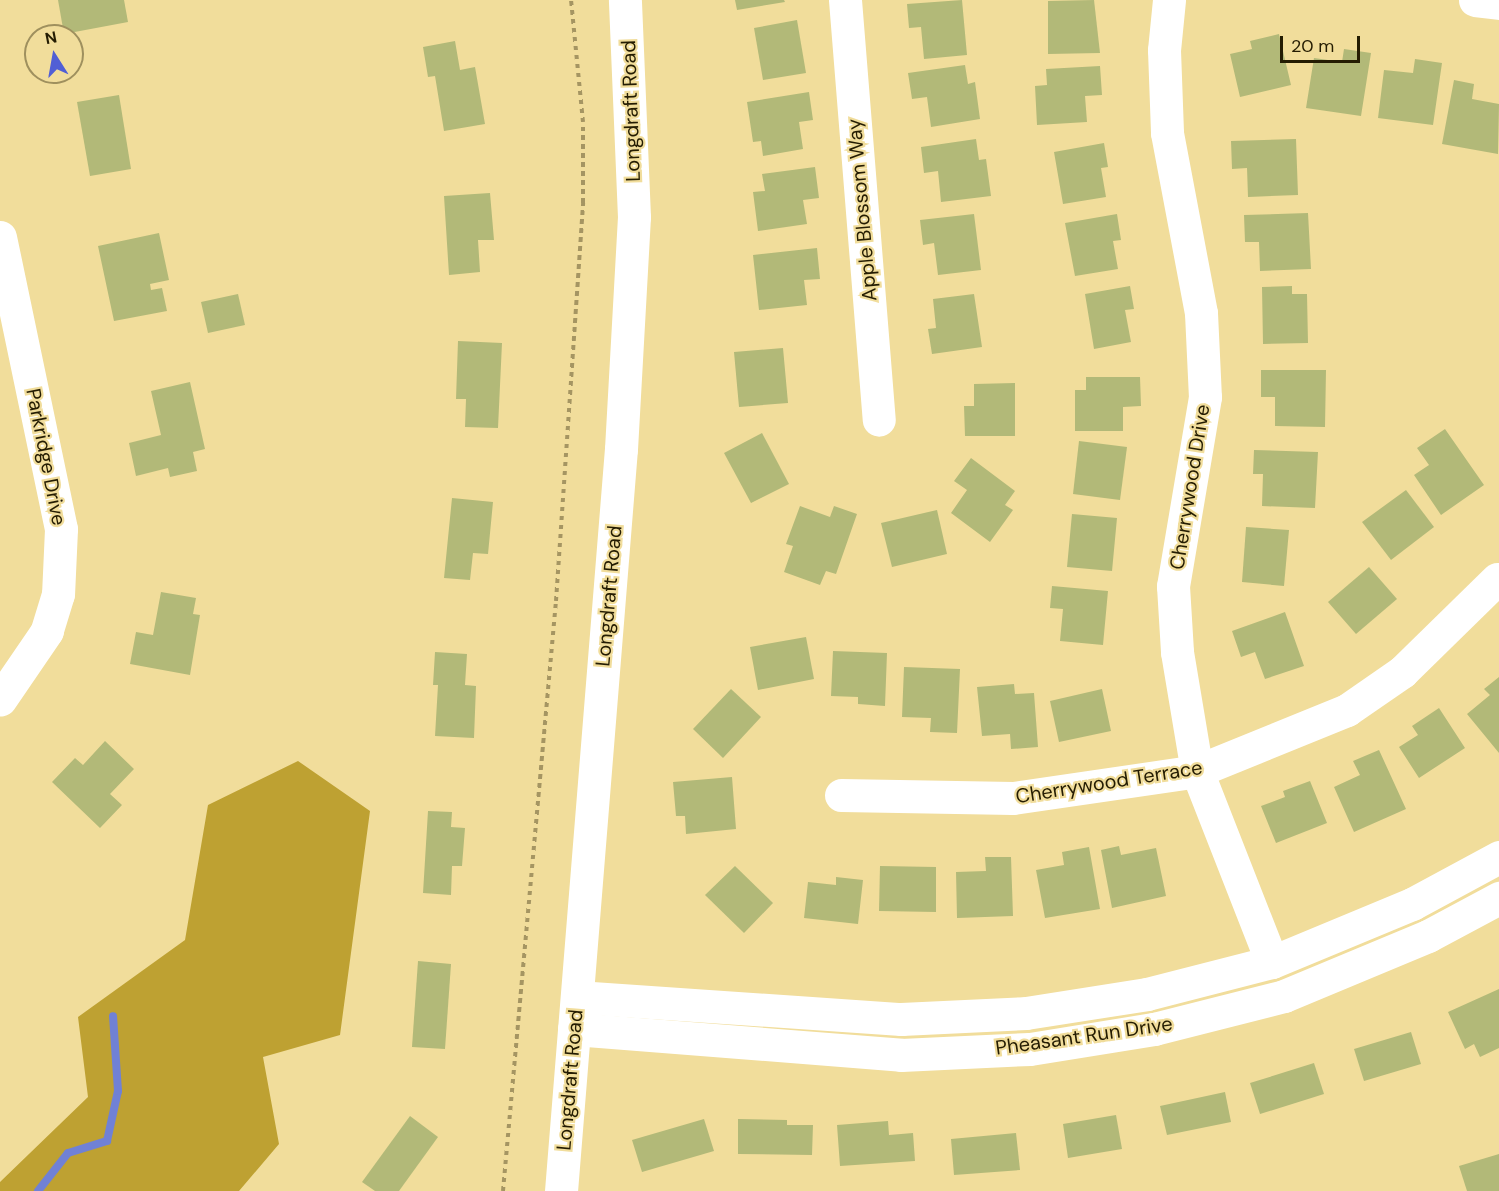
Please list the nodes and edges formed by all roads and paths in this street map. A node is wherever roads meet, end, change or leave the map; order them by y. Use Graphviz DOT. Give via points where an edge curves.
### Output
graph roads {
  1 [pos="571,0"];
  2 [pos="625,0"];
  3 [pos="845,0"];
  4 [pos="1169,0"];
  5 [pos="1475,0"];
  6 [pos="1499,3"];
  7 [pos="0,237"];
  8 [pos="879,420"];
  9 [pos="1497,579"];
  10 [pos="0,700"];
  11 [pos="1197,771"];
  12 [pos="841,795"];
  13 [pos="1499,857"];
  14 [pos="1499,898"];
  15 [pos="1272,962"];
  16 [pos="577,997"];
  17 [pos="574,1029"];
  18 [pos="503,1191"];
  19 [pos="561,1191"];
  1 -- 18 [label="path" via="583,122 584,203 556,601"];
  2 -- 16 [label="street, Longdraft Road" via="634,217 621,449"];
  3 -- 8 [label="street, Apple Blossom Way"];
  4 -- 11 [label="street, Cherrywood Drive" via="1164,50 1167,133 1201,314 1205,397 1173,586 1176,652"];
  5 -- 6 [label="street"];
  7 -- 10 [label="street, Parkridge Drive" via="61,529 58,594 47,631"];
  9 -- 11 [label="street, Cherrywood Terrace" via="1402,672 1347,710"];
  11 -- 12 [label="street, Cherrywood Terrace" via="1013,798"];
  11 -- 15 [label="street, Cherrywood Drive"];
  13 -- 15 [label="street, Pheasant Run Drive" via="1412,904"];
  14 -- 17 [label="street, Pheasant Run Drive" via="1428,936 1284,996 1154,1029 1030,1049 901,1054"];
  15 -- 16 [label="street, Pheasant Run Drive" via="1147,994 1015,1013 901,1019"];
  16 -- 17 [label="street, Longdraft Road"];
  17 -- 19 [label="street, Longdraft Road"];
}
